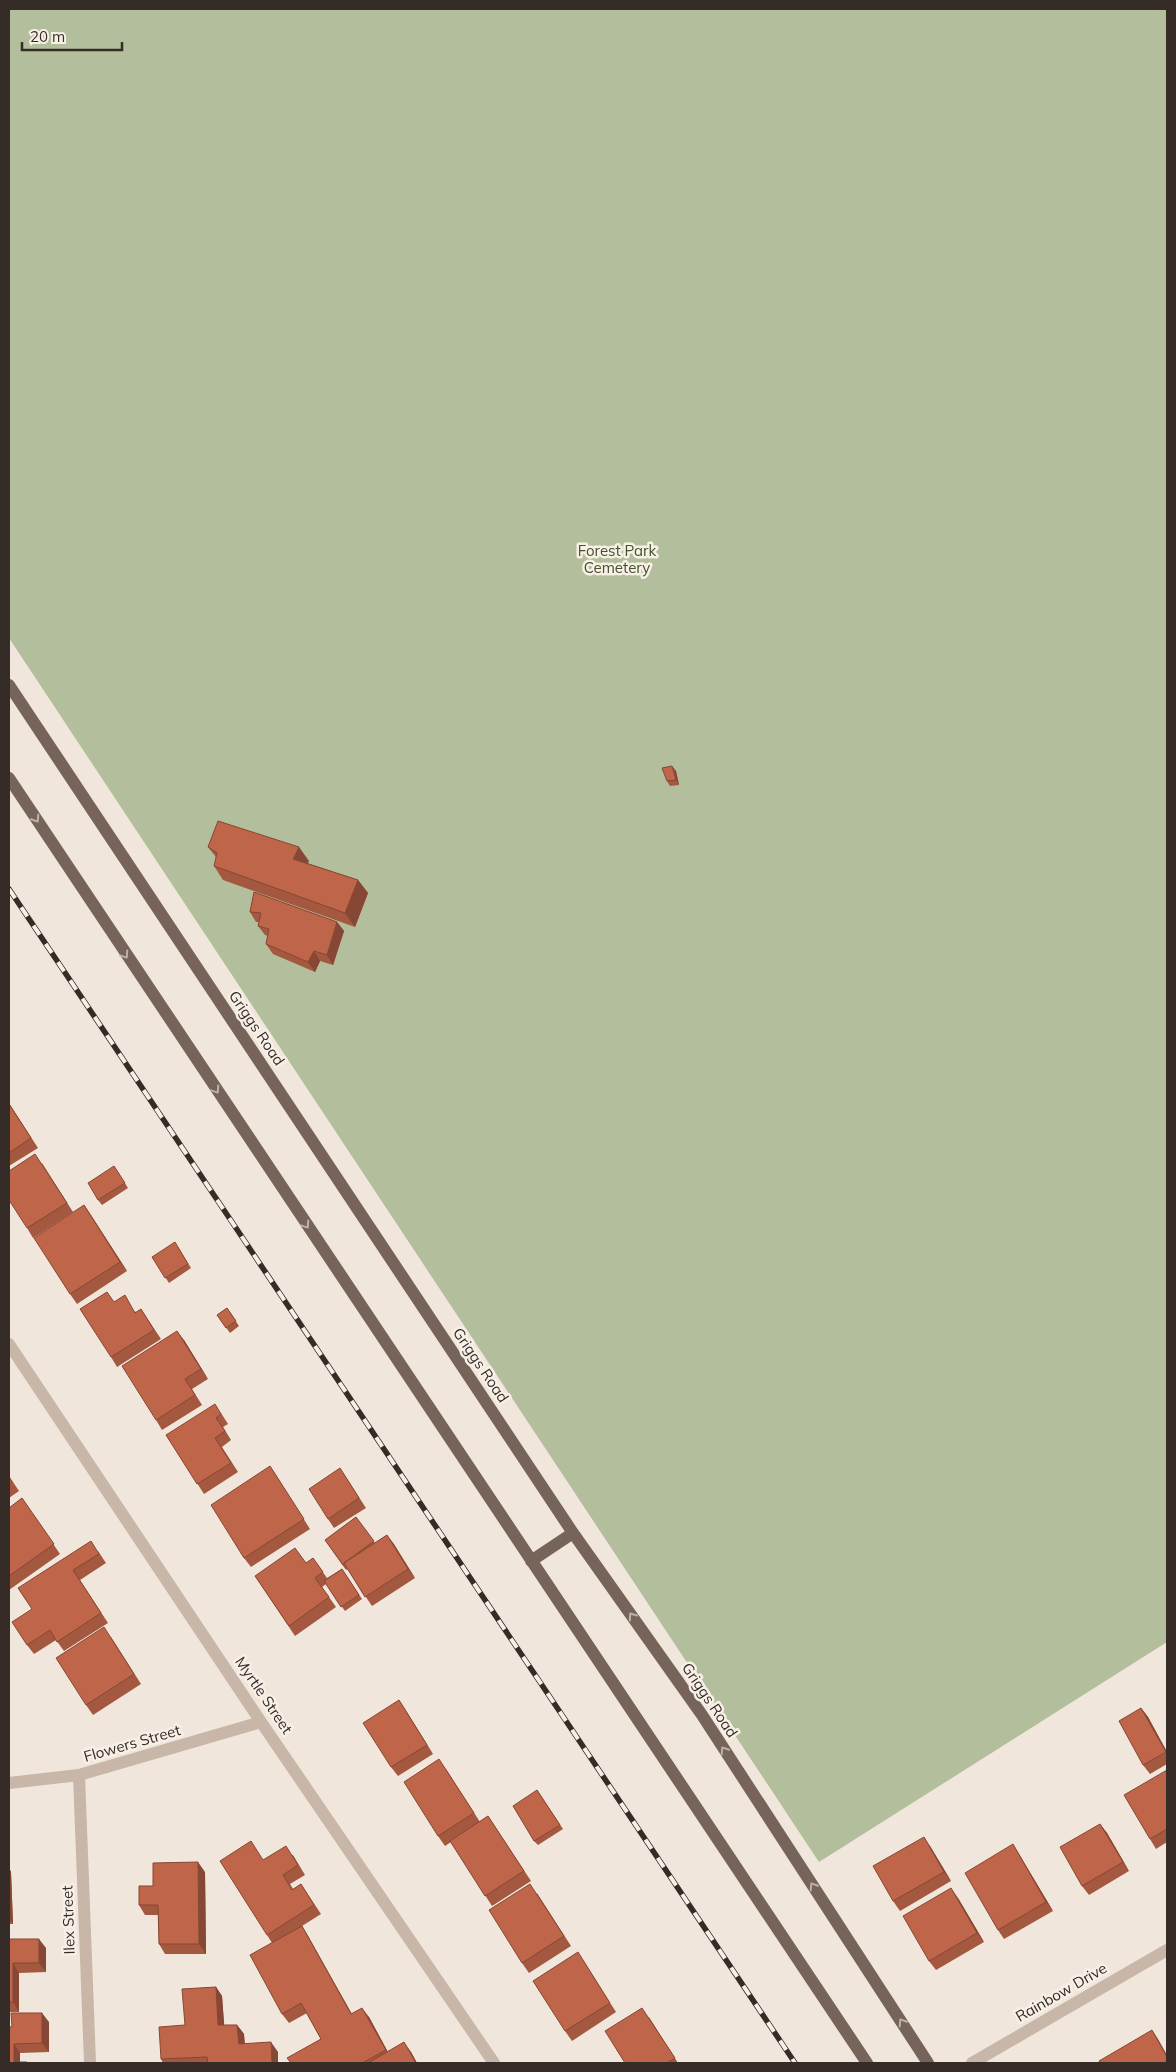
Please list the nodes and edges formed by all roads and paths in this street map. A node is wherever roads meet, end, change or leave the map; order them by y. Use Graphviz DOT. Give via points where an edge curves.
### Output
graph roads {
  1 [pos="9,685"];
  2 [pos="9,778"];
  3 [pos="9,1344"];
  4 [pos="573,1533"];
  5 [pos="531,1561"];
  6 [pos="261,1722"];
  7 [pos="79,1775"];
  8 [pos="9,1783"];
  9 [pos="1167,1950"];
  10 [pos="90,2063"];
  11 [pos="494,2063"];
  12 [pos="868,2063"];
  13 [pos="928,2063"];
  14 [pos="972,2063"];
  1 -- 4 [label="main road, Griggs Road"];
  2 -- 5 [label="main road, one-way"];
  3 -- 6 [label="street, Myrtle Street"];
  4 -- 5 [label="main road"];
  13 -- 4 [label="main road, Griggs Road, one-way" via="702,1715"];
  5 -- 12 [label="main road"];
  6 -- 7 [label="street, Flowers Street"];
  6 -- 11 [label="street, Myrtle Street"];
  7 -- 8 [label="street, Flowers Street"];
  7 -- 10 [label="street, Ilex Street"];
  9 -- 14 [label="street, Rainbow Drive"];
}
